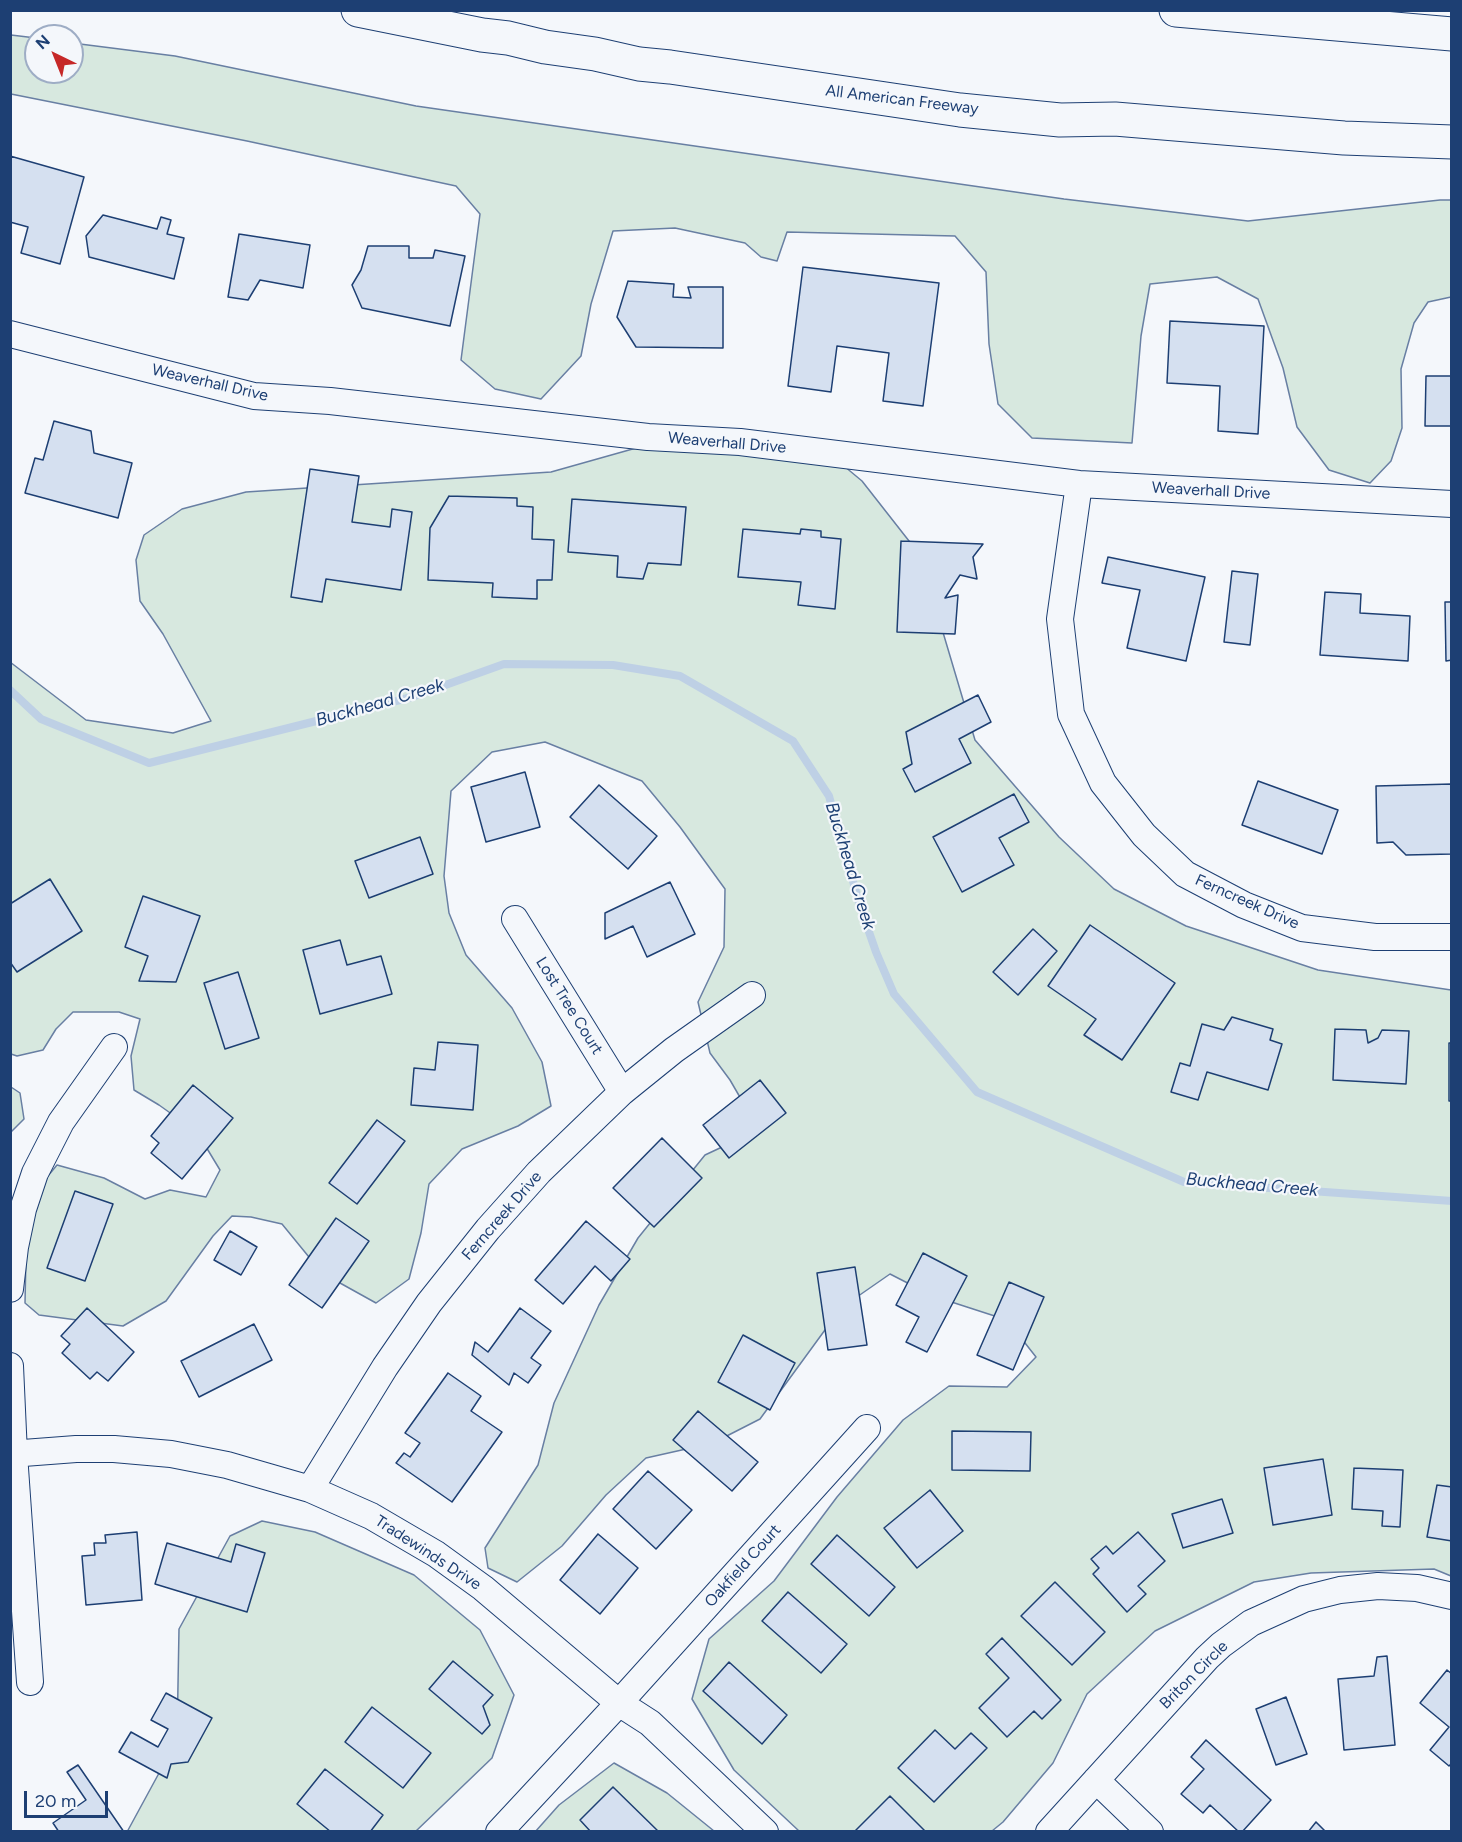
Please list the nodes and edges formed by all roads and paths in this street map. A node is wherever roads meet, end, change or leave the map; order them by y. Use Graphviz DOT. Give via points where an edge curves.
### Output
graph roads {
  1 [pos="357,10"];
  2 [pos="1176,10"];
  3 [pos="1452,34"];
  4 [pos="1452,142"];
  5 [pos="10,334"];
  6 [pos="1079,484"];
  7 [pos="1452,504"];
  8 [pos="515,919"];
  9 [pos="1452,937"];
  10 [pos="752,994"];
  11 [pos="114,1047"];
  12 [pos="622,1092"];
  13 [pos="10,1289"];
  14 [pos="10,1366"];
  15 [pos="867,1428"];
  16 [pos="12,1454"];
  17 [pos="310,1489"];
  18 [pos="1452,1596"];
  19 [pos="30,1682"];
  20 [pos="618,1703"];
  21 [pos="1096,1780"];
  22 [pos="499,1832"];
  23 [pos="765,1832"];
  24 [pos="1049,1832"];
  25 [pos="1150,1832"];
  1 -- 4 [label="highway, All American Freeway" via="639,64 960,110 1060,120 1115,119 1344,138"];
  2 -- 3 [label="highway"];
  5 -- 6 [label="street, Weaverhall Drive" via="254,396 648,437 740,442"];
  6 -- 7 [label="street, Weaverhall Drive"];
  6 -- 9 [label="street, Ferncreek Drive" via="1060,619 1071,714 1103,783 1144,835 1185,874 1244,905 1302,928 1374,937"];
  8 -- 12 [label="street, Lost Tree Court"];
  10 -- 12 [label="street, Ferncreek Drive"];
  11 -- 13 [label="street" via="61,1122 35,1173 23,1209"];
  12 -- 17 [label="street, Ferncreek Drive" via="488,1228 385,1366"];
  14 -- 16 [label="street"];
  15 -- 20 [label="street, Oakfield Court"];
  16 -- 17 [label="street, Tradewinds Drive" via="114,1449 171,1454 227,1465"];
  16 -- 19 [label="street"];
  17 -- 20 [label="street, Tradewinds Drive" via="371,1516 436,1554 483,1588"];
  18 -- 21 [label="street, Briton Circle" via="1417,1588 1378,1586 1340,1590 1304,1599 1251,1623 1207,1658"];
  20 -- 22 [label="street, Oakfield Court"];
  20 -- 23 [label="street, Tradewinds Drive" via="650,1723"];
  21 -- 24 [label="street, Briton Circle"];
  21 -- 25 [label="street"];
}
